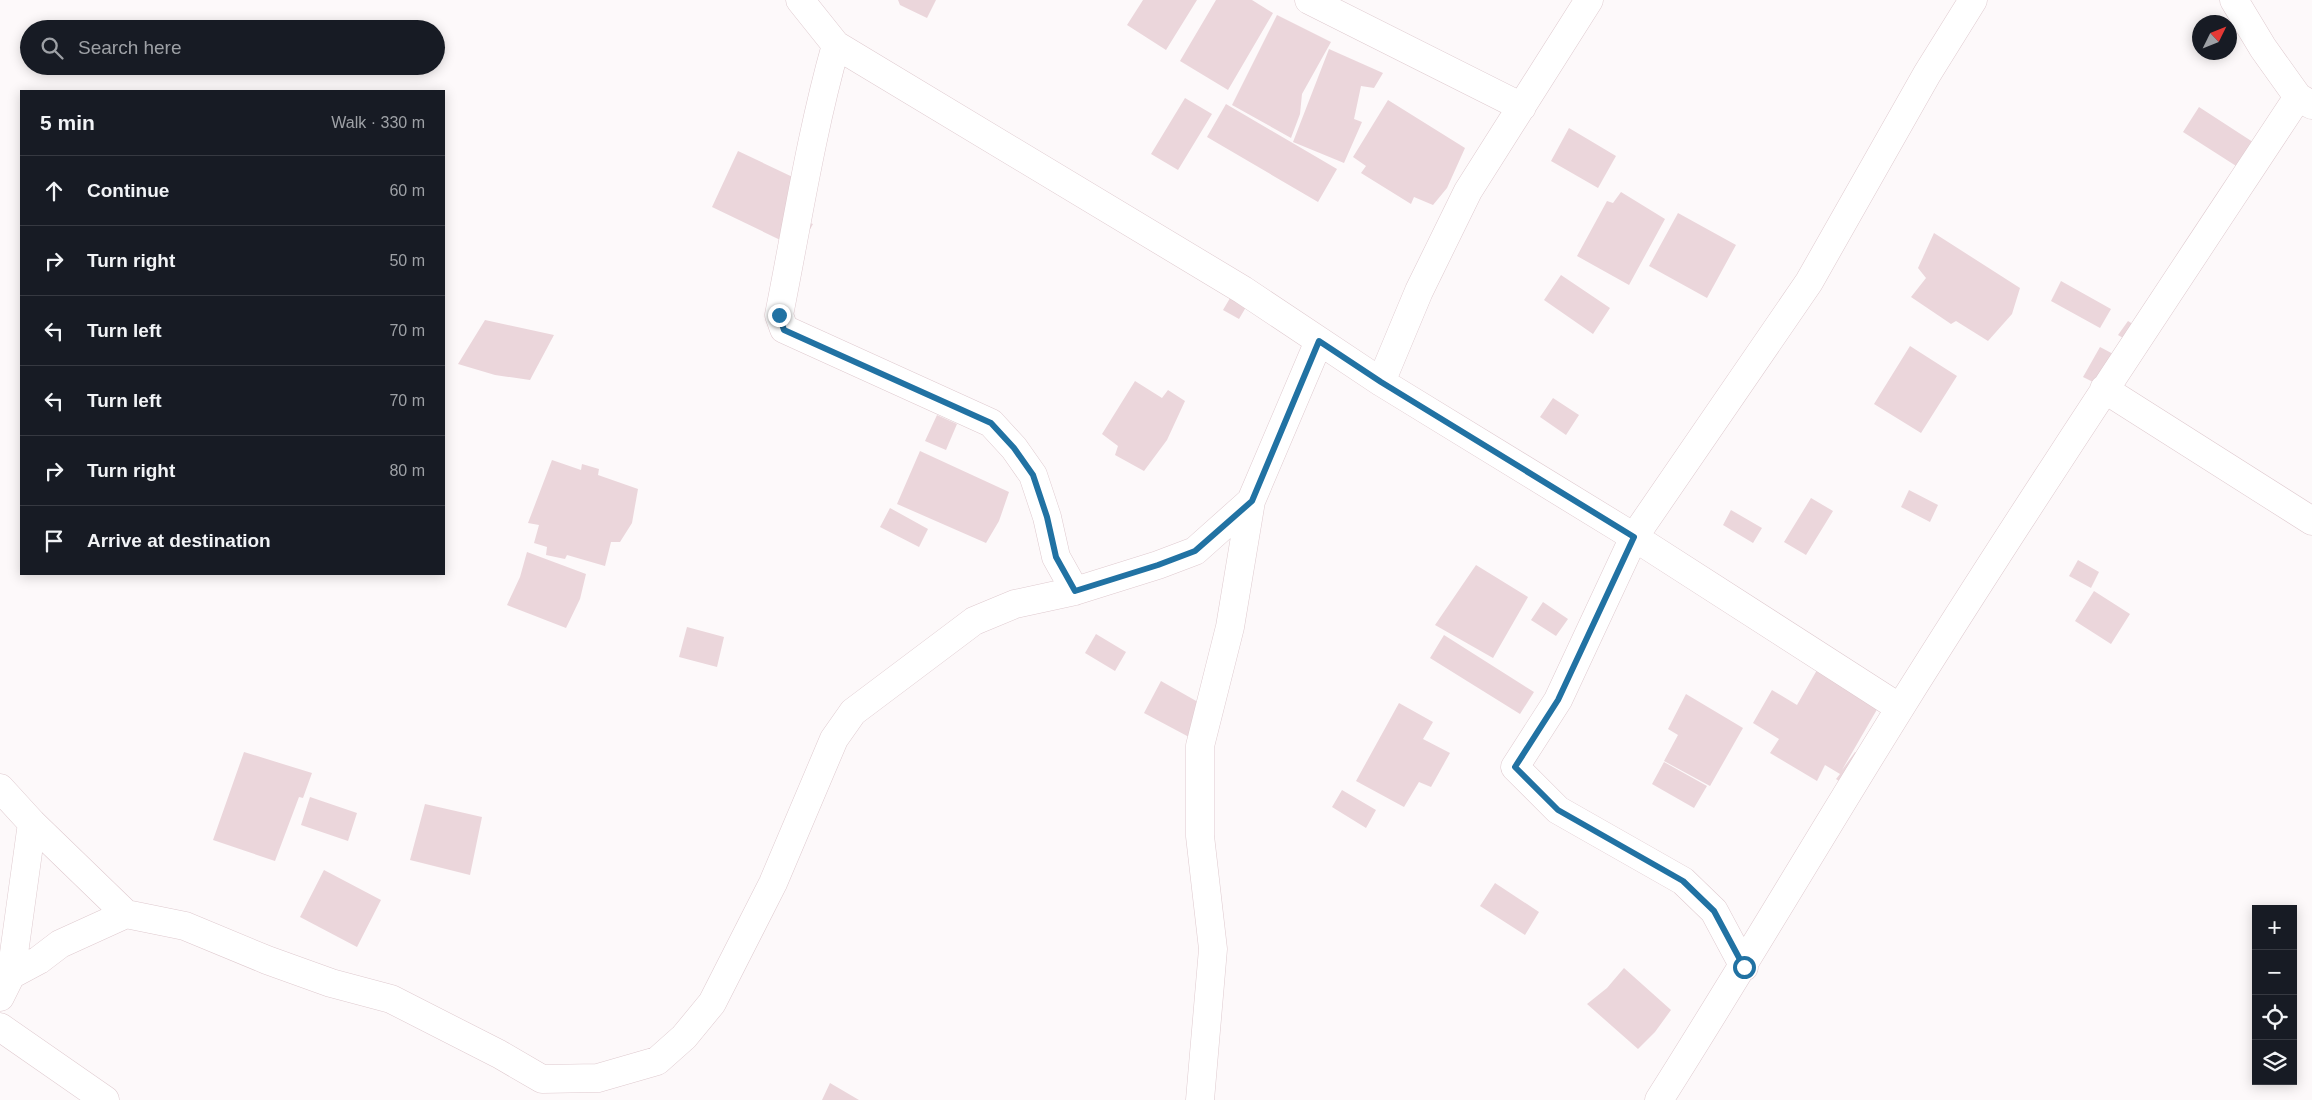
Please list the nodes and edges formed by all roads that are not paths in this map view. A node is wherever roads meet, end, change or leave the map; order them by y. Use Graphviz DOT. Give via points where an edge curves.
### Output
graph roads {
  1 [pos="800,0"];
  2 [pos="1309,0"];
  3 [pos="1589,0"];
  4 [pos="1973,0"];
  5 [pos="2234,0"];
  6 [pos="836,45"];
  7 [pos="2305,101"];
  8 [pos="1522,107"];
  9 [pos="1319,341"];
  10 [pos="1381,382"];
  11 [pos="2104,390"];
  12 [pos="1252,501"];
  13 [pos="2312,521"];
  14 [pos="1634,537"];
  15 [pos="1075,591"];
  16 [pos="1900,708"];
  17 [pos="0,788"];
  18 [pos="32,823"];
  19 [pos="126,914"];
  20 [pos="1744,967"];
  21 [pos="6,986"];
  22 [pos="0,1027"];
  23 [pos="542,1079"];
  24 [pos="105,1100"];
  25 [pos="567,1100"];
  26 [pos="1200,1100"];
  27 [pos="1659,1100"];
  1 -- 6 [label="street"];
  2 -- 8 [label="street"];
  3 -- 8 [label="street"];
  4 -- 14 [label="street" via="1927,74 1810,282"];
  5 -- 7 [label="street" via="2263,48"];
  6 -- 9 [label="street" via="1242,290"];
  6 -- 15 [label="street" via="818,110 779,315 784,330 991,423 1033,475 1056,557"];
  7 -- 11 [label="street"];
  8 -- 10 [label="street" via="1468,191 1419,291"];
  9 -- 10 [label="street"];
  9 -- 12 [label="street"];
  10 -- 14 [label="street"];
  11 -- 13 [label="street"];
  11 -- 16 [label="street"];
  12 -- 15 [label="street" via="1195,551"];
  12 -- 26 [label="street" via="1230,627 1200,746 1200,836 1213,950"];
  14 -- 16 [label="street"];
  14 -- 20 [label="street" via="1558,700 1515,767 1558,810 1683,881 1714,911"];
  15 -- 23 [label="street" via="1016,604 974,621 853,712 834,739 773,883 712,1003 684,1038 657,1061 648,1064 598,1078"];
  16 -- 20 [label="street"];
  17 -- 18 [label="street"];
  18 -- 19 [label="street"];
  18 -- 21 [label="street"];
  19 -- 21 [label="street" via="60,944"];
  19 -- 23 [label="street" via="185,926 331,983 391,998"];
  20 -- 27 [label="street"];
  22 -- 24 [label="street"];
  23 -- 25 [label="street"];
}
